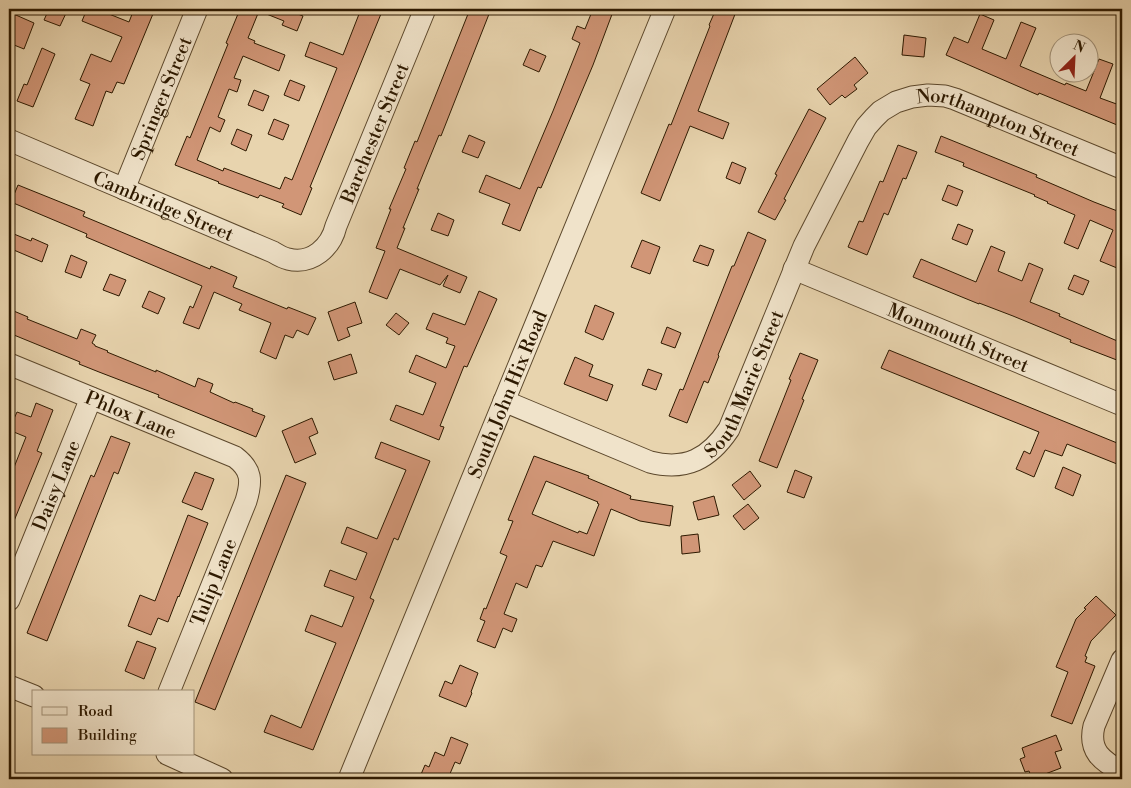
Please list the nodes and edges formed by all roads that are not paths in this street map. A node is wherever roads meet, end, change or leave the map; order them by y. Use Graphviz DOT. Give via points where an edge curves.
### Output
graph roads {
  1 [pos="197,9"];
  2 [pos="425,9"];
  3 [pos="665,9"];
  4 [pos="874,118"];
  5 [pos="9,140"];
  6 [pos="1122,168"];
  7 [pos="124,188"];
  8 [pos="318,254"];
  9 [pos="794,269"];
  10 [pos="9,364"];
  11 [pos="91,398"];
  12 [pos="504,401"];
  13 [pos="1122,405"];
  14 [pos="248,472"];
  15 [pos="9,600"];
  16 [pos="1122,660"];
  17 [pos="9,686"];
  18 [pos="170,690"];
  19 [pos="32,695"];
  20 [pos="171,756"];
  21 [pos="1122,772"];
  22 [pos="222,779"];
  23 [pos="349,779"];
  1 -- 7 [label="street, Springer Street"];
  2 -- 8 [label="street, Barchester Street" via="334,236"];
  3 -- 12 [label="street, South John Hix Road"];
  4 -- 6 [label="street, Northampton Street" via="889,106 912,97 945,96"];
  4 -- 9 [label="street, South Marie Street" via="858,141"];
  5 -- 7 [label="street, Cambridge Street"];
  7 -- 8 [label="street, Cambridge Street" via="287,259 309,258"];
  9 -- 12 [label="street, South Marie Street" via="729,429 705,456 674,466 650,462"];
  9 -- 13 [label="street, Monmouth Street"];
  10 -- 11 [label="street, Phlox Lane"];
  11 -- 14 [label="street, Phlox Lane" via="235,457"];
  11 -- 15 [label="street, Daisy Lane"];
  12 -- 23 [label="street, South John Hix Road"];
  14 -- 18 [label="street, Tulip Lane" via="250,488 246,501"];
  16 -- 21 [label="street" via="1092,735 1097,753"];
  17 -- 19 [label="street"];
  20 -- 22 [label="street"];
}
